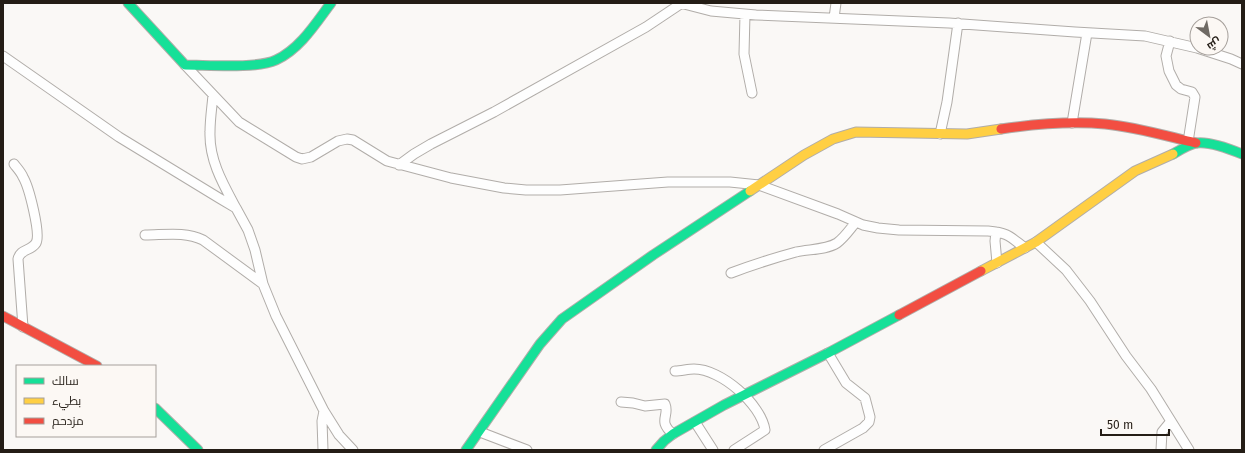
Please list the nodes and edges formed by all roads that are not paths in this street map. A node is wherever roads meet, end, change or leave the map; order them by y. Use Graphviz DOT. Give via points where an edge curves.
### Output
graph roads {
  1 [pos="128,3"];
  2 [pos="331,3"];
  3 [pos="681,3"];
  4 [pos="836,3"];
  5 [pos="745,14"];
  6 [pos="834,18"];
  7 [pos="958,23"];
  8 [pos="1087,33"];
  9 [pos="1170,41"];
  10 [pos="1189,46"];
  11 [pos="3,56"];
  12 [pos="1222,56"];
  13 [pos="1242,64"];
  14 [pos="185,65"];
  15 [pos="752,93"];
  16 [pos="214,94"];
  17 [pos="1072,123"];
  18 [pos="940,134"];
  19 [pos="1192,143"];
  20 [pos="1242,154"];
  21 [pos="14,164"];
  22 [pos="399,165"];
  23 [pos="759,185"];
  24 [pos="236,208"];
  25 [pos="856,222"];
  26 [pos="996,232"];
  27 [pos="145,235"];
  28 [pos="1036,242"];
  29 [pos="1025,248"];
  30 [pos="997,263"];
  31 [pos="731,273"];
  32 [pos="263,284"];
  33 [pos="3,316"];
  34 [pos="23,327"];
  35 [pos="828,353"];
  36 [pos="95,365"];
  37 [pos="675,372"];
  38 [pos="744,395"];
  39 [pos="621,402"];
  40 [pos="156,409"];
  41 [pos="324,411"];
  42 [pos="1171,421"];
  43 [pos="695,422"];
  44 [pos="480,432"];
  45 [pos="673,434"];
  46 [pos="198,450"];
  47 [pos="323,450"];
  48 [pos="353,450"];
  49 [pos="466,450"];
  50 [pos="527,450"];
  51 [pos="656,450"];
  52 [pos="713,450"];
  53 [pos="734,450"];
  54 [pos="824,450"];
  55 [pos="1161,450"];
  56 [pos="1189,450"];
  1 -- 14 [label="street"];
  2 -- 14 [label="street" via="291,50 279,59 254,65"];
  3 -- 5 [label="street" via="711,11"];
  3 -- 22 [label="street" via="646,27 419,151"];
  4 -- 6 [label="street"];
  5 -- 6 [label="street"];
  5 -- 15 [label="street" via="744,54"];
  6 -- 7 [label="street"];
  7 -- 8 [label="street"];
  7 -- 18 [label="street"];
  8 -- 9 [label="street" via="1145,36"];
  8 -- 17 [label="street"];
  9 -- 10 [label="street"];
  9 -- 19 [label="street" via="1166,56 1169,71 1180,89 1192,92 1195,97"];
  11 -- 24 [label="street" via="119,137"];
  12 -- 13 [label="street"];
  14 -- 16 [label="street"];
  16 -- 22 [label="street" via="239,122 296,157 311,157 347,138"];
  16 -- 24 [label="street" via="210,133 212,151 223,184"];
  17 -- 18 [label="street" via="1021,126 967,134"];
  17 -- 19 [label="street" via="1126,127"];
  18 -- 23 [label="street" via="856,132 833,139"];
  19 -- 20 [label="street" via="1209,144"];
  19 -- 28 [label="street" via="1135,171"];
  21 -- 34 [label="street" via="28,188 38,236 34,246 21,253 18,259"];
  22 -- 23 [label="street" via="451,178 526,190 668,182 730,182"];
  23 -- 25 [label="street"];
  23 -- 44 [label="street" via="562,319 540,344"];
  24 -- 32 [label="street" via="248,230"];
  25 -- 26 [label="street" via="899,230"];
  25 -- 31 [label="street" via="837,243 797,252"];
  26 -- 29 [label="street" via="1007,234"];
  26 -- 30 [label="street"];
  27 -- 32 [label="street" via="190,234 203,240"];
  28 -- 29 [label="street"];
  28 -- 42 [label="street" via="1066,270 1090,301 1126,356 1152,389"];
  29 -- 30 [label="street"];
  30 -- 35 [label="street"];
  32 -- 41 [label="street" via="276,316"];
  33 -- 34 [label="street"];
  34 -- 36 [label="street"];
  35 -- 38 [label="street"];
  35 -- 54 [label="street" via="846,383 865,398 870,417 863,428"];
  37 -- 38 [label="street" via="694,369 706,371 726,380"];
  38 -- 43 [label="street"];
  38 -- 53 [label="street" via="763,420 765,430"];
  39 -- 45 [label="street" via="644,406 665,404 665,425"];
  40 -- 46 [label="street"];
  41 -- 47 [label="street"];
  41 -- 48 [label="street"];
  42 -- 55 [label="street" via="1162,432"];
  42 -- 56 [label="street"];
  43 -- 45 [label="street"];
  43 -- 52 [label="street"];
  44 -- 49 [label="street"];
  44 -- 50 [label="street"];
  45 -- 51 [label="street"];
}
